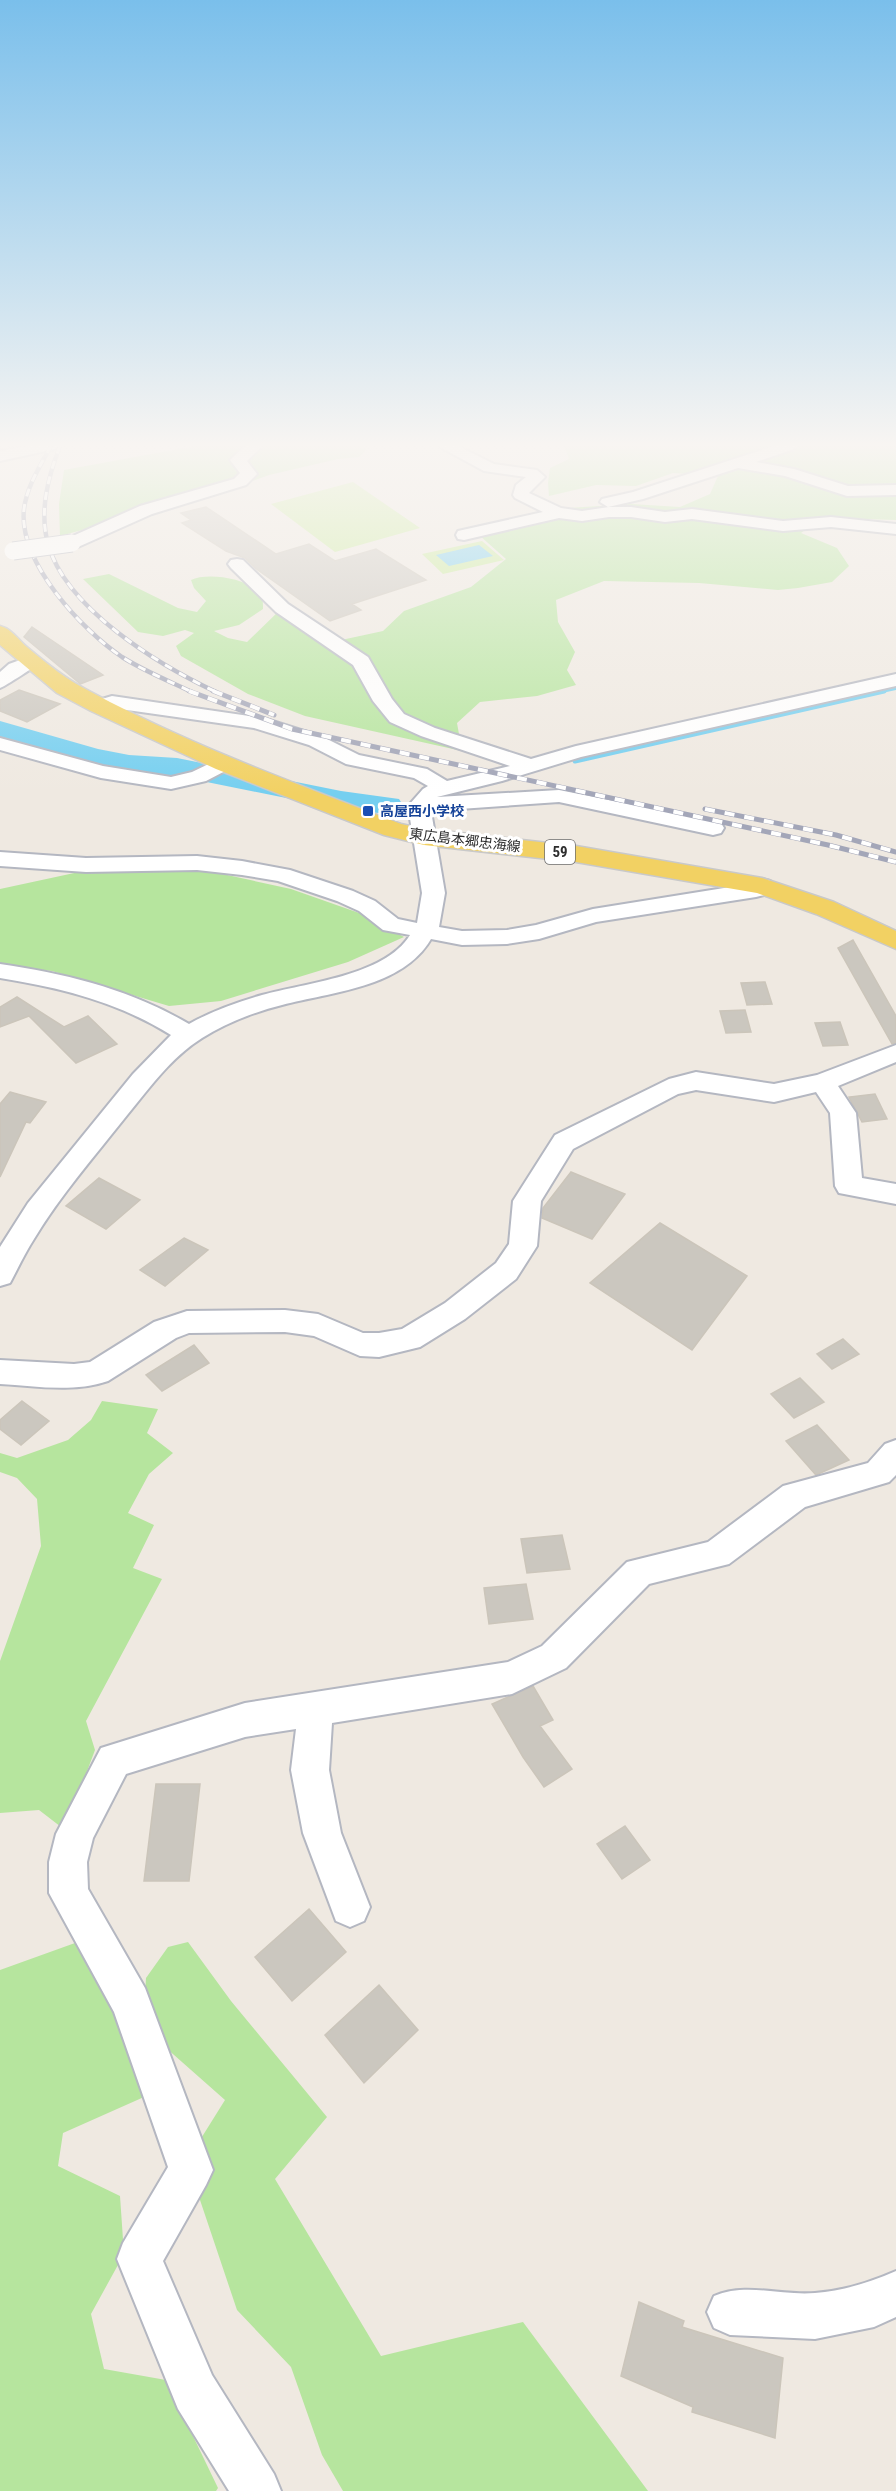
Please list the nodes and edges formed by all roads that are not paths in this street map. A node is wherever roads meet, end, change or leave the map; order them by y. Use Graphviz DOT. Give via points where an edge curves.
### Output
graph roads {
  1 [pos="237,564"];
  2 [pos="0,632"];
  3 [pos="32,662"];
  4 [pos="896,681"];
  5 [pos="0,682"];
  6 [pos="99,706"];
  7 [pos="0,744"];
  8 [pos="224,764"];
  9 [pos="531,766"];
  10 [pos="442,788"];
  11 [pos="418,806"];
  12 [pos="713,828"];
  13 [pos="424,837"];
  14 [pos="0,859"];
  15 [pos="762,886"];
  16 [pos="423,932"];
  17 [pos="896,941"];
  18 [pos="0,971"];
  19 [pos="189,1035"];
  20 [pos="896,1053"];
  21 [pos="823,1082"];
  22 [pos="896,1194"];
  23 [pos="0,1275"];
  24 [pos="0,1372"];
  25 [pos="896,1453"];
  26 [pos="314,1710"];
  27 [pos="350,1907"];
  28 [pos="896,2294"];
  29 [pos="730,2312"];
  30 [pos="257,2491"];
  1 -- 9 [label="street" via="282,608 362,661 383,701 397,718"];
  2 -- 3 [label="main road, 東広島本郷忠海線 / 59"];
  3 -- 5 [label="street" via="16,668"];
  3 -- 6 [label="main road, 東広島本郷忠海線 / 59" via="66,688"];
  4 -- 9 [label="street" via="576,752"];
  6 -- 8 [label="main road, 東広島本郷忠海線 / 59"];
  6 -- 10 [label="street" via="112,702 256,722 316,741 353,760 420,773"];
  7 -- 8 [label="street" via="101,772 171,783 199,777"];
  8 -- 13 [label="main road, 東広島本郷忠海線 / 59" via="393,830"];
  9 -- 10 [label="street"];
  10 -- 11 [label="street" via="430,793"];
  11 -- 12 [label="street" via="559,796"];
  11 -- 13 [label="street"];
  13 -- 15 [label="main road, 東広島本郷忠海線 / 59" via="576,854"];
  13 -- 16 [label="street" via="434,896"];
  14 -- 16 [label="street" via="86,865 197,863 242,868 282,875 345,896 366,906 391,926"];
  15 -- 16 [label="street" via="593,916 507,937 462,938"];
  15 -- 17 [label="main road, 東広島本郷忠海線 / 59"];
  16 -- 19 [label="street" via="414,946 380,972 272,999 220,1017"];
  18 -- 19 [label="street" via="100,990 137,1005"];
  19 -- 23 [label="street" via="159,1060 43,1204"];
  20 -- 21 [label="street"];
  21 -- 22 [label="street" via="843,1113 849,1186"];
  21 -- 24 [label="street" via="774,1093 696,1081 669,1088 564,1142 528,1201 523,1246 506,1271 455,1311 409,1339 360,1344 318,1325 285,1321 187,1322 165,1330 98,1373 74,1376"];
  25 -- 26 [label="street" via="878,1473 795,1496 717,1554 639,1572 554,1658 512,1678"];
  26 -- 27 [label="street" via="310,1770 322,1833"];
  26 -- 30 [label="street" via="244,1720 114,1760 75,1834 68,1862 69,1893 131,2002 191,2170 139,2259 195,2392"];
  28 -- 29 [label="street" via="874,2304 815,2316"];
}
